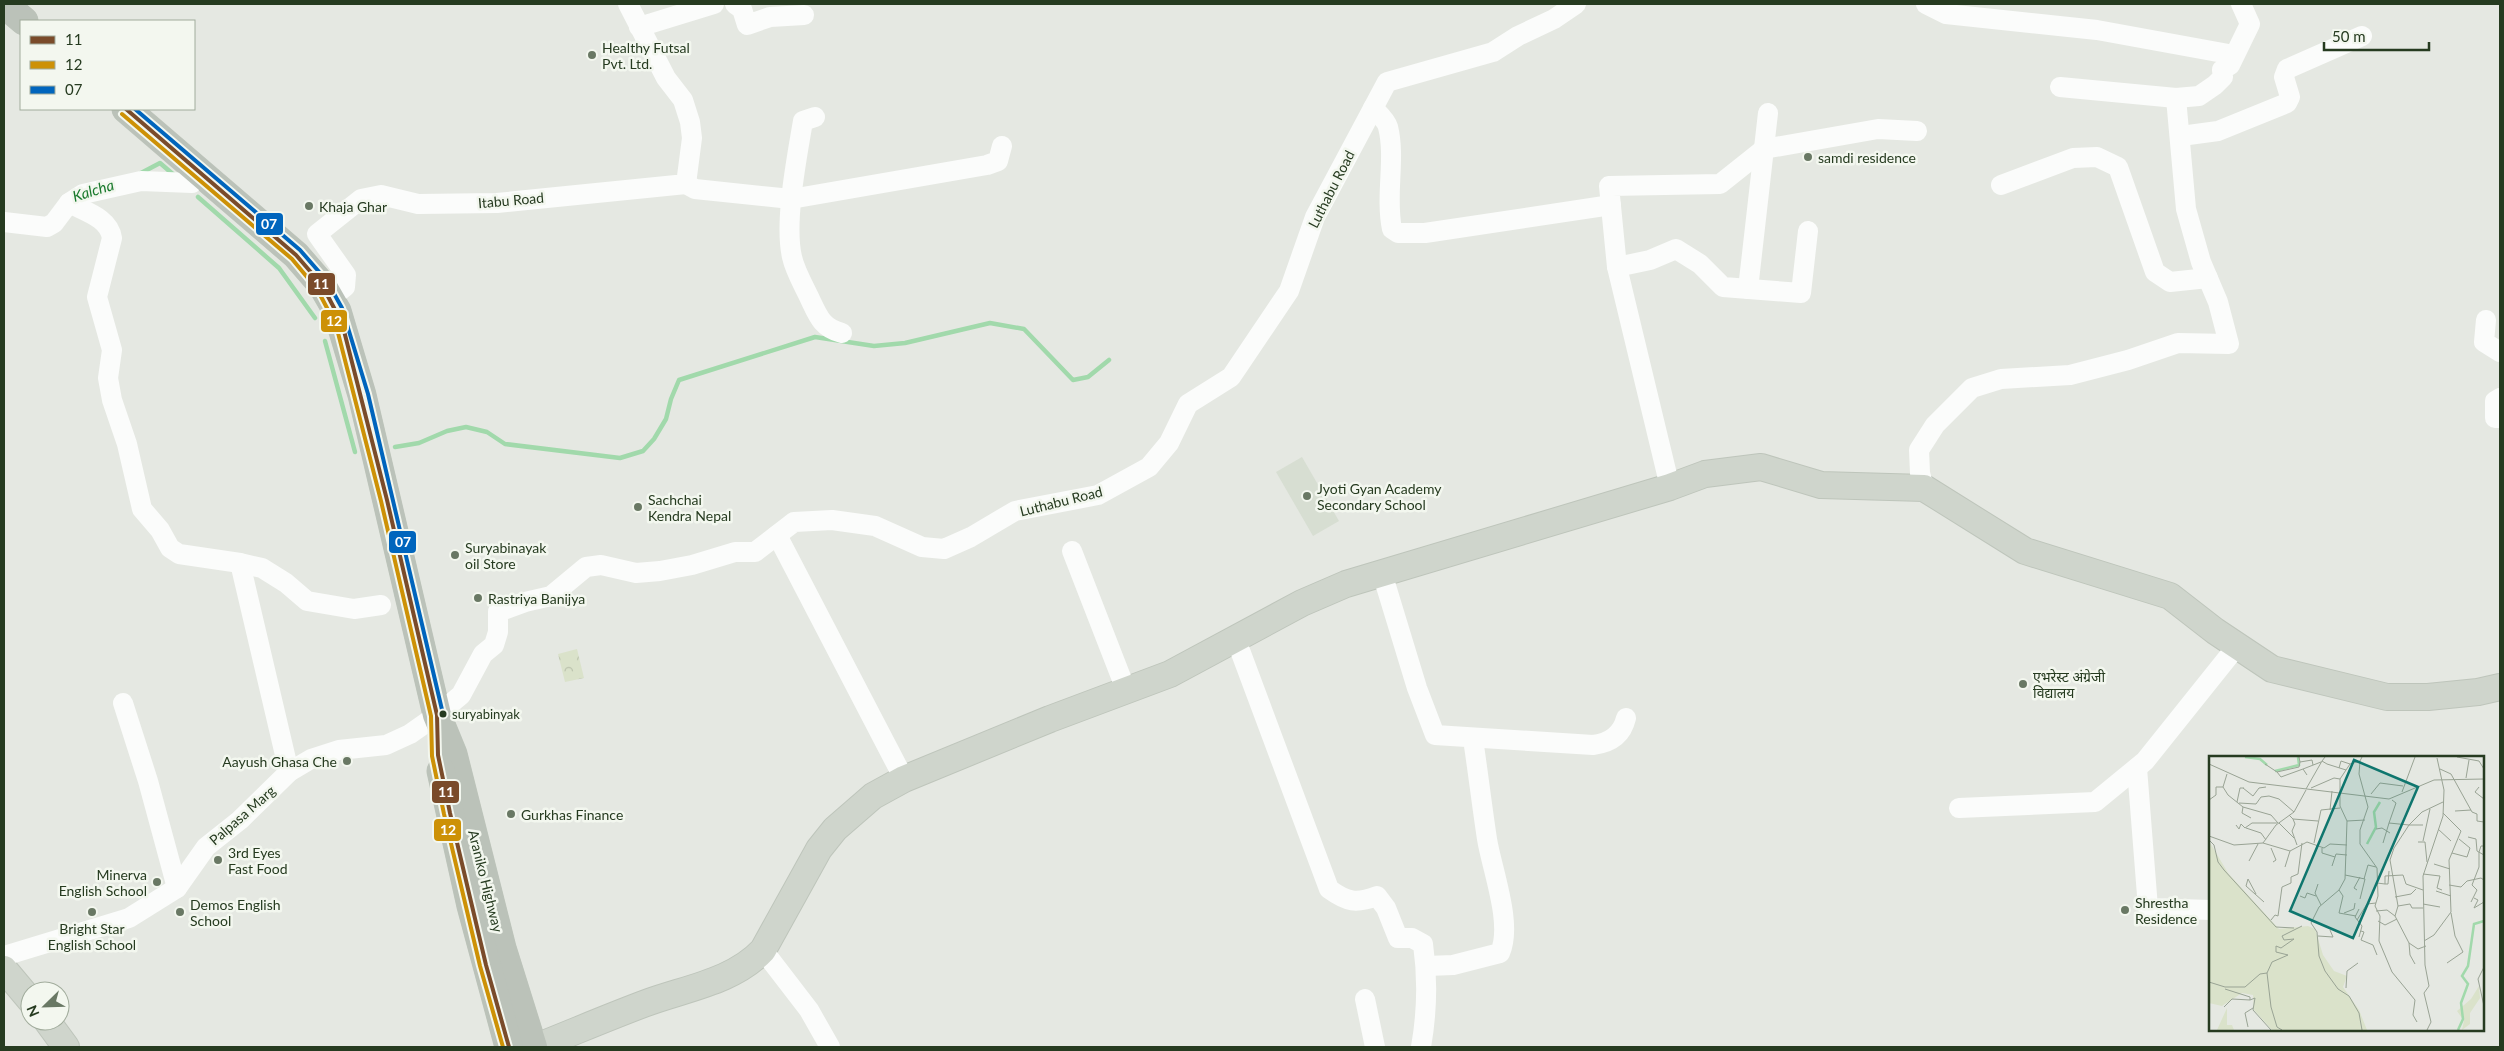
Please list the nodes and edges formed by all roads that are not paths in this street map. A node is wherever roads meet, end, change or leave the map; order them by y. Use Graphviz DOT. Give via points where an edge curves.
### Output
graph roads {
  1 [pos="4,4"];
  2 [pos="628,4"];
  3 [pos="714,4"];
  4 [pos="736,4"];
  5 [pos="1576,4"];
  6 [pos="1926,4"];
  7 [pos="2241,4"];
  8 [pos="804,15"];
  9 [pos="23,20"];
  10 [pos="639,27"];
  11 [pos="2362,36"];
  12 [pos="2234,55"];
  13 [pos="2060,87"];
  14 [pos="2176,98"];
  15 [pos="1373,108"];
  16 [pos="127,110"];
  17 [pos="1768,113"];
  18 [pos="815,117"];
  19 [pos="1917,131"];
  20 [pos="2180,136"];
  21 [pos="1002,146"];
  22 [pos="1764,149"];
  23 [pos="200,172"];
  24 [pos="686,184"];
  25 [pos="2001,185"];
  26 [pos="791,199"];
  27 [pos="70,203"];
  28 [pos="1611,206"];
  29 [pos="4,222"];
  30 [pos="1808,231"];
  31 [pos="1617,267"];
  32 [pos="2208,278"];
  33 [pos="1748,289"];
  34 [pos="330,298"];
  35 [pos="2486,320"];
  36 [pos="842,333"];
  37 [pos="2500,352"];
  38 [pos="2500,398"];
  39 [pos="2500,418"];
  40 [pos="1670,488"];
  41 [pos="1924,488"];
  42 [pos="777,535"];
  43 [pos="1072,551"];
  44 [pos="240,562"];
  45 [pos="1382,573"];
  46 [pos="381,605"];
  47 [pos="1235,637"];
  48 [pos="2238,646"];
  49 [pos="2500,687"];
  50 [pos="1126,690"];
  51 [pos="123,703"];
  52 [pos="437,715"];
  53 [pos="1626,718"];
  54 [pos="1473,739"];
  55 [pos="2137,768"];
  56 [pos="289,772"];
  57 [pos="904,779"];
  58 [pos="1959,808"];
  59 [pos="177,888"];
  60 [pos="2209,910"];
  61 [pos="763,950"];
  62 [pos="4,956"];
  63 [pos="1426,966"];
  64 [pos="4,969"];
  65 [pos="20,988"];
  66 [pos="1365,999"];
  67 [pos="54,1031"];
  68 [pos="66,1047"];
  69 [pos="509,1047"];
  70 [pos="534,1047"];
  71 [pos="830,1047"];
  72 [pos="1376,1047"];
  73 [pos="1420,1047"];
  1 -- 9 [label="highway"];
  2 -- 10 [label="street"];
  3 -- 10 [label="street"];
  4 -- 8 [label="street" via="742,9 748,32 770,17"];
  5 -- 15 [label="street, Luthabu Road" via="1494,52 1387,82"];
  6 -- 12 [label="street" via="1946,14 2097,30"];
  7 -- 12 [label="street" via="2250,24"];
  10 -- 24 [label="street" via="666,78 683,100 690,122 692,138"];
  11 -- 20 [label="street" via="2287,69 2284,77 2290,97 2287,103 2218,131"];
  12 -- 14 [label="street" via="2230,66 2222,70 2223,77 2215,85 2199,96"];
  13 -- 14 [label="street"];
  14 -- 20 [label="street"];
  15 -- 28 [label="street" via="1388,125 1389,212 1392,229 1398,233 1425,233"];
  15 -- 42 [label="street, Luthabu Road" via="1315,218 1289,291 1231,377 1188,404 1169,443 1149,467 1098,495 1015,512 944,549 922,547 875,526 832,520 794,522"];
  16 -- 23 [label="highway, Araniko Highway"];
  17 -- 22 [label="street"];
  18 -- 26 [label="street" via="803,121"];
  19 -- 22 [label="street" via="1878,129"];
  20 -- 32 [label="street" via="2186,209"];
  21 -- 26 [label="street" via="998,161 987,165"];
  22 -- 28 [label="street" via="1720,184 1609,186"];
  22 -- 33 [label="street"];
  23 -- 27 [label="street" via="192,183 141,181 83,194"];
  23 -- 34 [label="highway, Araniko Highway" via="296,255"];
  24 -- 26 [label="street" via="695,190"];
  24 -- 34 [label="street, Itabu Road" via="497,203 418,204 382,195 362,199 317,234 346,275 346,287"];
  25 -- 32 [label="street" via="2073,158 2097,157 2118,167 2155,272 2170,282"];
  26 -- 36 [label="street" via="792,258 822,323 831,331"];
  27 -- 29 [label="street" via="47,227"];
  27 -- 44 [label="street" via="105,221 111,230 112,238 97,297 112,350 108,378 112,400 127,444 142,509 170,548 179,554"];
  28 -- 31 [label="street"];
  30 -- 33 [label="street" via="1801,293"];
  31 -- 33 [label="street" via="1650,260 1676,249 1700,264 1723,287"];
  31 -- 40 [label="street"];
  32 -- 41 [label="street" via="2229,344 2178,343 2070,375 2001,379 1972,388 1935,425 1919,450"];
  34 -- 52 [label="highway, Araniko Highway" via="342,323 362,395"];
  35 -- 37 [label="street" via="2484,342"];
  38 -- 39 [label="street" via="2495,401 2495,418"];
  40 -- 41 [label="main road" via="1705,474 1761,467 1821,485"];
  40 -- 45 [label="main road"];
  41 -- 48 [label="main road" via="2025,551 2170,596"];
  42 -- 52 [label="street, Luthabu Road" via="755,552 735,552 660,571 636,573 601,565 586,567 551,596 498,612 494,645 483,654 461,695"];
  42 -- 57 [label="street"];
  43 -- 50 [label="street"];
  44 -- 46 [label="street" via="262,568 306,601 354,609"];
  44 -- 56 [label="street"];
  45 -- 47 [label="main road" via="1302,603"];
  45 -- 54 [label="street" via="1435,735"];
  47 -- 50 [label="main road" via="1216,651 1170,674"];
  47 -- 63 [label="street" via="1329,889 1343,899 1362,901 1377,896 1386,908 1398,938 1412,938 1424,944"];
  48 -- 49 [label="main road" via="2272,669 2387,697 2478,692"];
  48 -- 55 [label="street"];
  50 -- 57 [label="main road"];
  51 -- 59 [label="street"];
  52 -- 56 [label="street, Palpasa Marg" via="410,734 386,745 339,750 311,759"];
  52 -- 69 [label="highway, Araniko Highway" via="438,755 450,813"];
  52 -- 70 [label="highway, Araniko Highway" via="453,754 502,948"];
  53 -- 54 [label="street" via="1616,737 1594,745"];
  54 -- 63 [label="street" via="1504,922 1504,944 1500,953 1453,965"];
  55 -- 58 [label="street" via="2095,802"];
  55 -- 60 [label="street" via="2148,908"];
  56 -- 59 [label="street, Palpasa Marg" via="240,820 206,847"];
  57 -- 61 [label="main road" via="873,796 835,829 820,849"];
  59 -- 62 [label="street, Palpasa Marg" via="129,918"];
  61 -- 70 [label="main road" via="742,969"];
  61 -- 71 [label="street" via="809,1010"];
  63 -- 73 [label="street" via="1426,1007"];
  64 -- 65 [label="main road"];
  66 -- 72 [label="street"];
  67 -- 68 [label="main road"];
}
